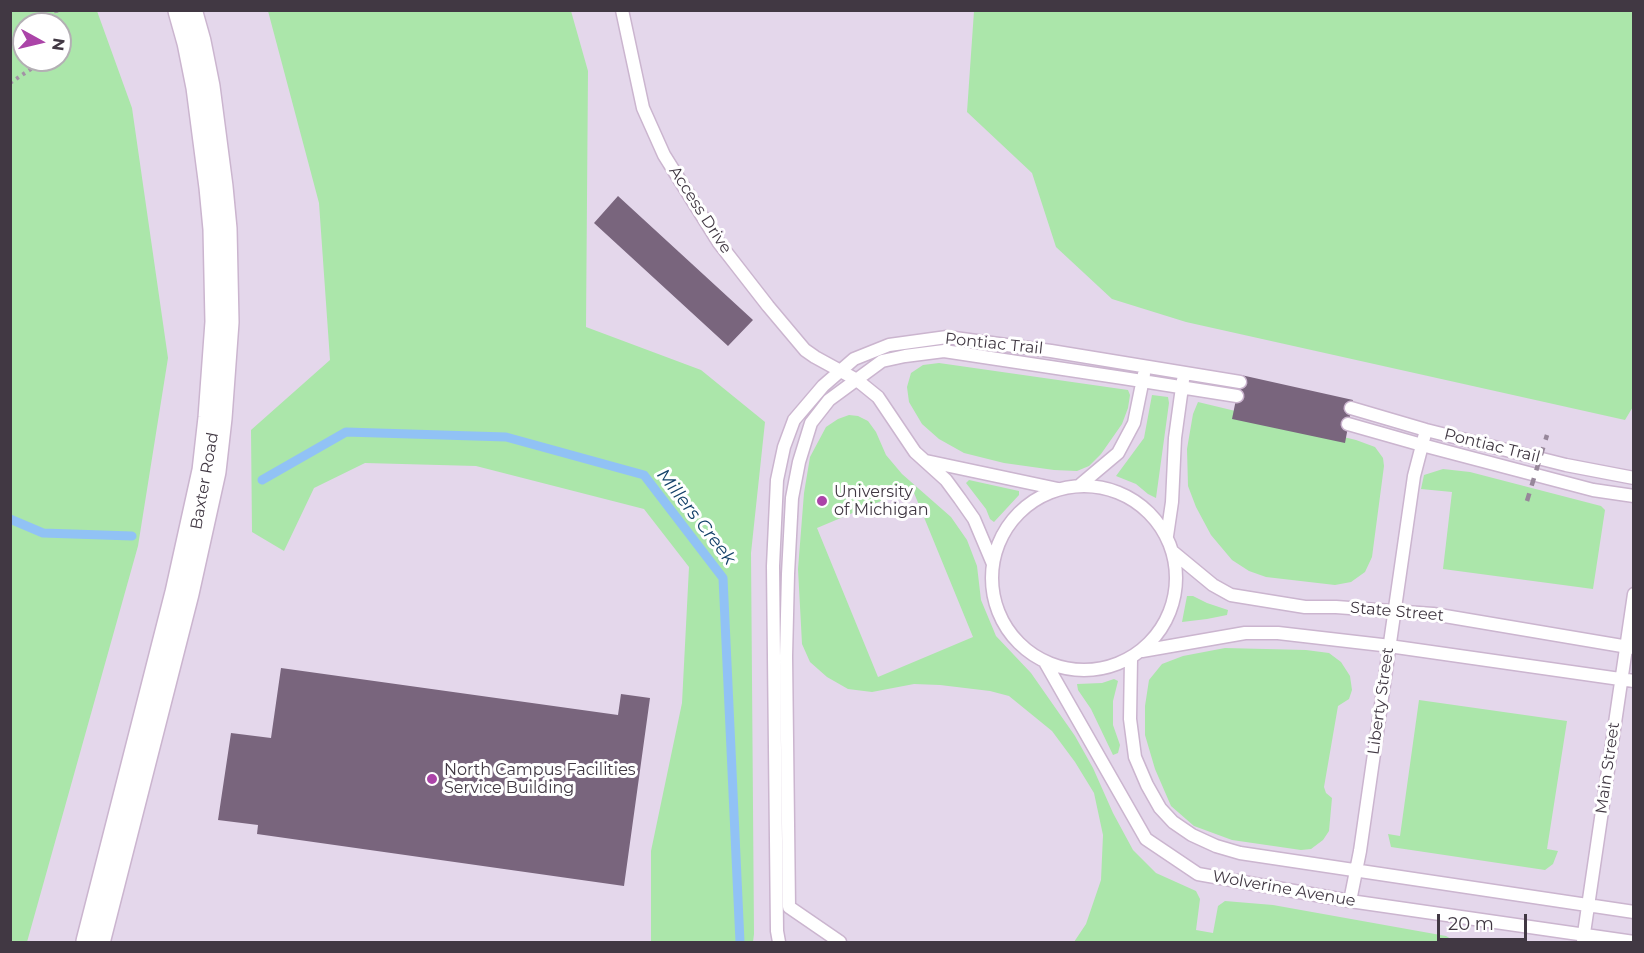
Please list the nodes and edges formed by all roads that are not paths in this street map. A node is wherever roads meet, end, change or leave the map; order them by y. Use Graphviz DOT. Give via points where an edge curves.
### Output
graph roads {
  1 [pos="184,10"];
  2 [pos="622,10"];
  3 [pos="1145,366"];
  4 [pos="840,370"];
  5 [pos="1184,372"];
  6 [pos="857,380"];
  7 [pos="1143,381"];
  8 [pos="1240,382"];
  9 [pos="1182,387"];
  10 [pos="1237,396"];
  11 [pos="1351,408"];
  12 [pos="1348,424"];
  13 [pos="1426,430"];
  14 [pos="1422,446"];
  15 [pos="926,461"];
  16 [pos="1634,478"];
  17 [pos="1080,485"];
  18 [pos="1059,489"];
  19 [pos="1634,496"];
  20 [pos="1167,536"];
  21 [pos="1173,552"];
  22 [pos="993,564"];
  23 [pos="1634,594"];
  24 [pos="1394,611"];
  25 [pos="1389,646"];
  26 [pos="1630,647"];
  27 [pos="1142,651"];
  28 [pos="1131,659"];
  29 [pos="1045,662"];
  30 [pos="1627,680"];
  31 [pos="1356,871"];
  32 [pos="1350,901"];
  33 [pos="1589,905"];
  34 [pos="1634,912"];
  35 [pos="778,937"];
  36 [pos="1583,939"];
  37 [pos="93,942"];
  38 [pos="791,942"];
  39 [pos="840,942"];
  40 [pos="1634,942"];
  1 -- 37 [label="street, Baxter Road" via="203,87 217,198 222,322 215,417 209,471 182,593"];
  2 -- 4 [label="lane, Access Drive" via="643,108 664,155 720,243 788,332 805,350"];
  3 -- 4 [label="lane, Pontiac Trail" via="947,337 889,345 854,359"];
  3 -- 5 [label="lane, Pontiac Trail"];
  3 -- 7 [label="lane"];
  4 -- 6 [label="lane"];
  4 -- 35 [label="lane, Pontiac Trail" via="794,420 784,447 777,491 773,566"];
  5 -- 8 [label="lane, Pontiac Trail"];
  5 -- 9 [label="lane"];
  6 -- 7 [label="lane" via="882,362 944,351"];
  6 -- 15 [label="lane" via="878,397 915,452"];
  6 -- 39 [label="lane" via="829,400 811,423 792,498 787,597 789,907"];
  7 -- 9 [label="lane"];
  7 -- 17 [label="lane" via="1134,423 1118,453"];
  9 -- 10 [label="lane"];
  9 -- 20 [label="lane"];
  11 -- 13 [label="lane, Pontiac Trail"];
  12 -- 14 [label="lane"];
  13 -- 14 [label="lane, Liberty Street"];
  13 -- 16 [label="lane, Pontiac Trail"];
  14 -- 19 [label="lane" via="1593,490"];
  14 -- 24 [label="lane, Liberty Street"];
  15 -- 18 [label="lane"];
  15 -- 22 [label="lane" via="946,480 974,519"];
  17 -- 18 [label="lane"];
  17 -- 20 [label="lane" via="1102,487 1131,498 1155,518"];
  18 -- 22 [label="lane" via="1031,503 1008,525"];
  20 -- 21 [label="lane"];
  21 -- 24 [label="lane, State Street" via="1231,595 1305,607"];
  21 -- 27 [label="lane" via="1177,575 1175,599 1166,622"];
  22 -- 29 [label="lane" via="995,603 1003,622 1028,652"];
  23 -- 26 [label="lane, Main Street"];
  24 -- 25 [label="lane, Liberty Street"];
  24 -- 26 [label="lane, State Street"];
  25 -- 27 [label="lane, State Street" via="1245,633"];
  25 -- 30 [label="lane, State Street"];
  25 -- 31 [label="lane, Liberty Street"];
  26 -- 30 [label="lane, Main Street"];
  27 -- 28 [label="lane"];
  28 -- 29 [label="lane" via="1088,671"];
  28 -- 31 [label="lane, Wolverine Avenue" via="1130,719 1135,757 1160,808 1173,822 1192,835 1240,853"];
  29 -- 32 [label="lane, Wolverine Avenue" via="1146,839 1198,874"];
  30 -- 33 [label="lane, Main Street"];
  31 -- 32 [label="lane, Liberty Street"];
  31 -- 33 [label="lane, Wolverine Avenue"];
  32 -- 36 [label="lane, Wolverine Avenue"];
  33 -- 34 [label="lane, Wolverine Avenue"];
  33 -- 36 [label="lane, Main Street"];
  35 -- 38 [label="lane"];
  36 -- 40 [label="lane, Wolverine Avenue"];
}
